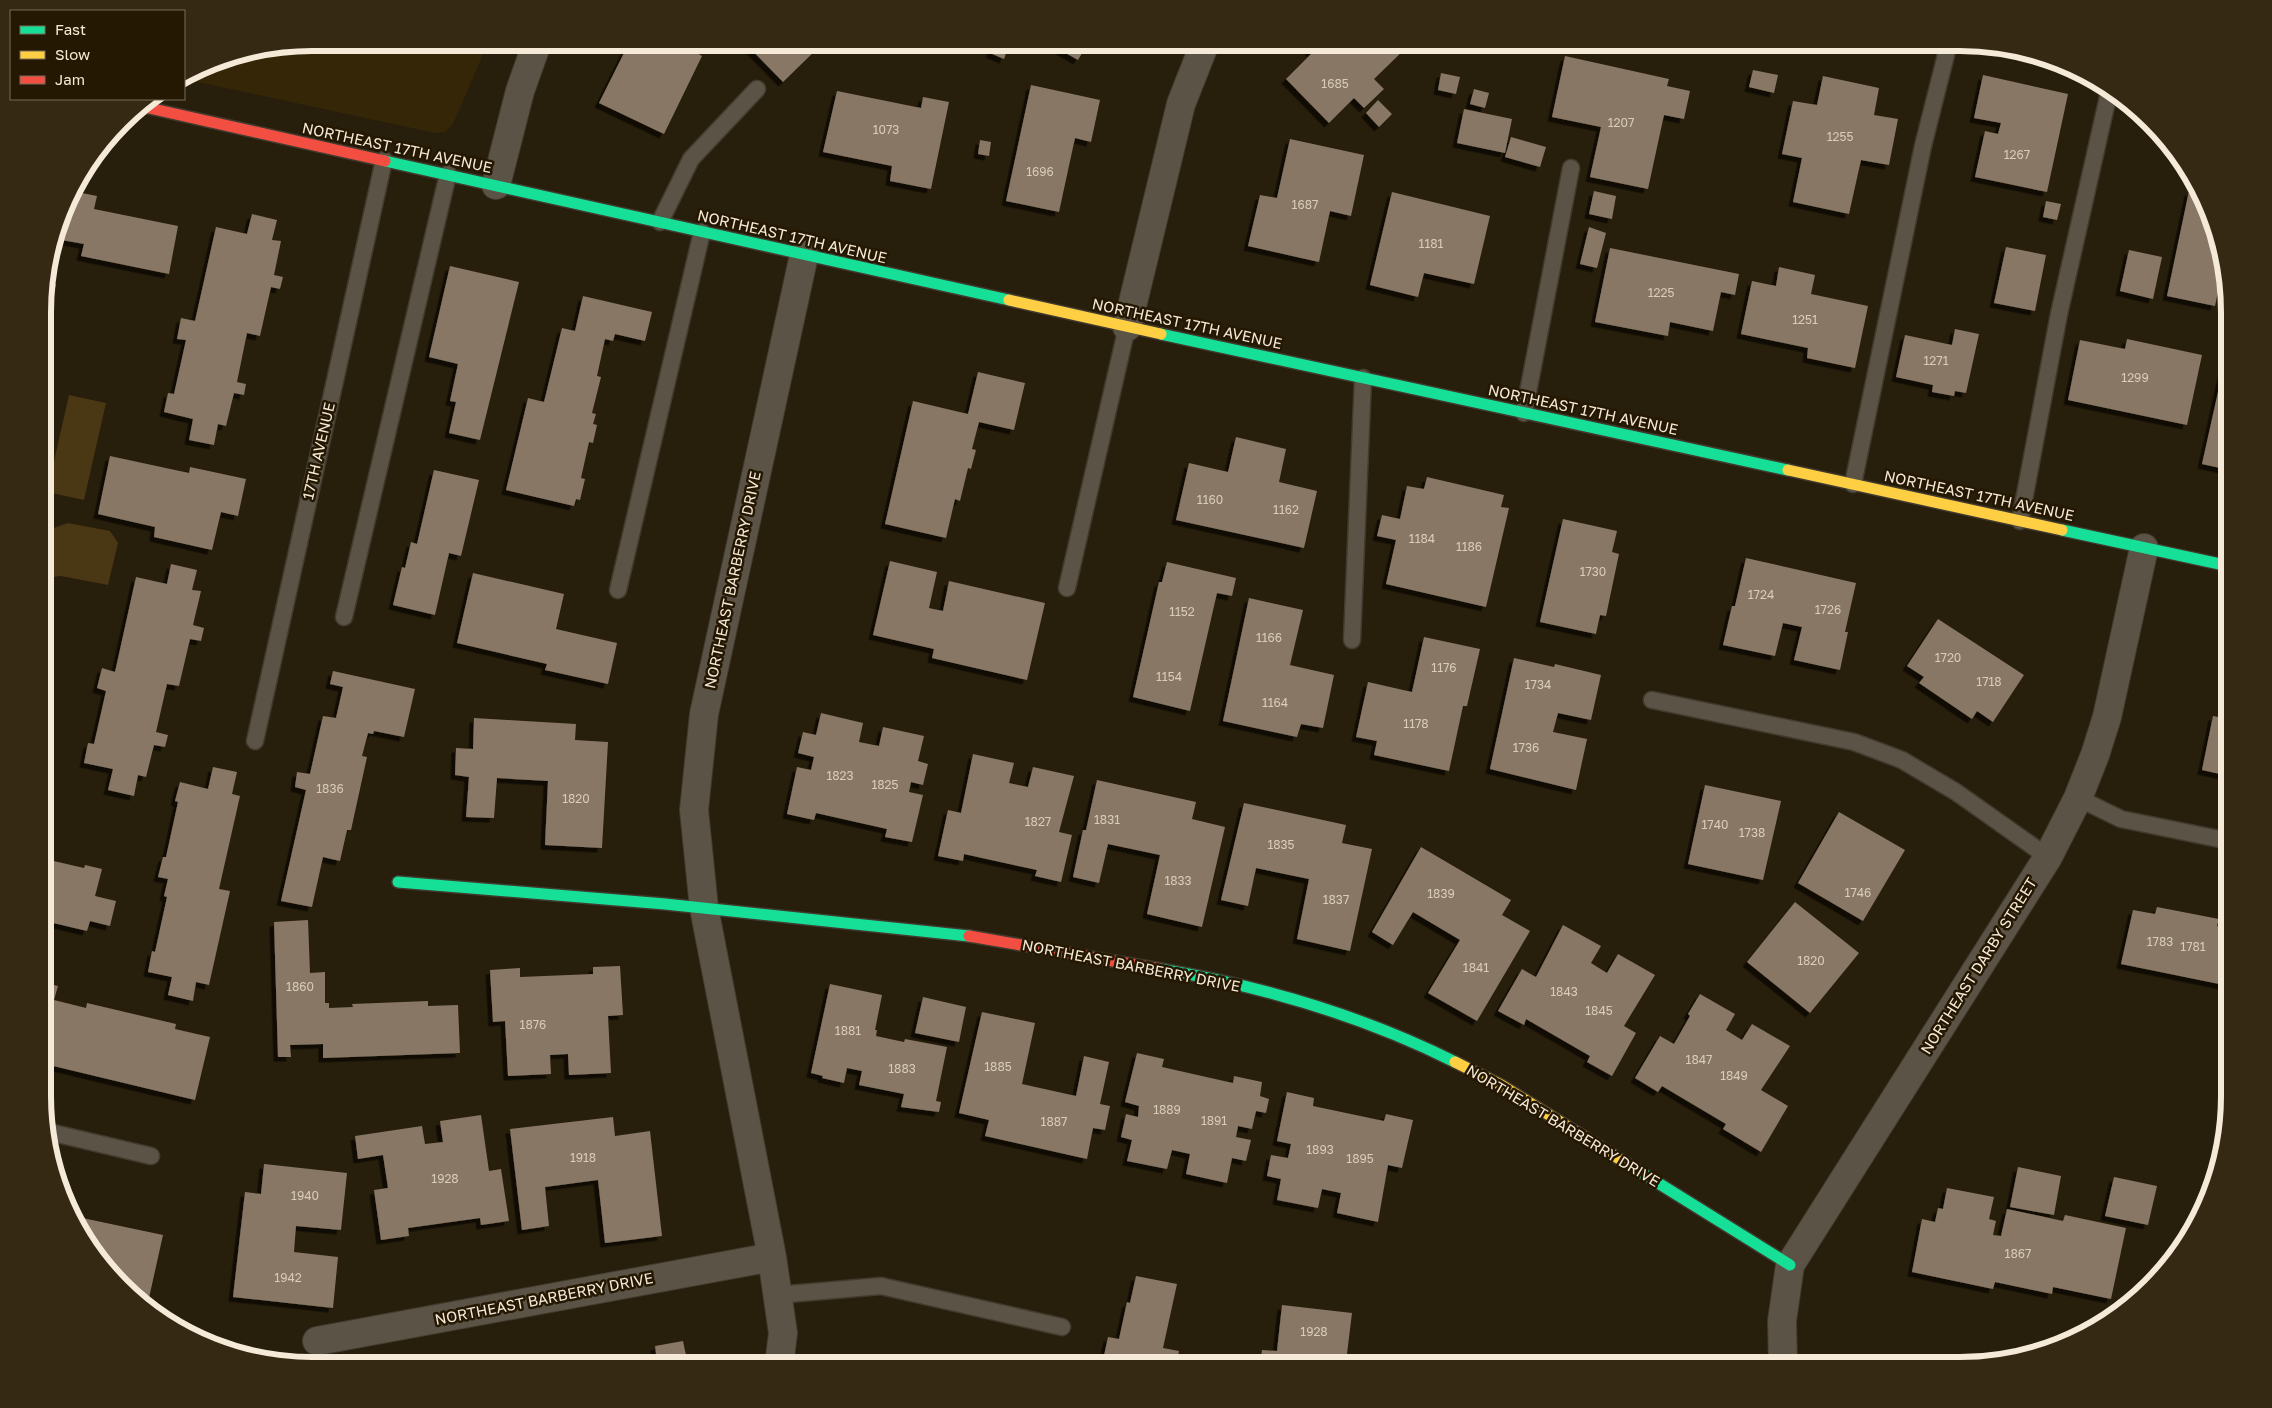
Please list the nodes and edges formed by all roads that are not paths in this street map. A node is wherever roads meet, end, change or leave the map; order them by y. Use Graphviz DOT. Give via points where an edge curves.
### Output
graph roads {
  1 [pos="535,51"];
  2 [pos="1202,51"];
  3 [pos="1947,51"];
  4 [pos="757,88"];
  5 [pos="2108,97"];
  6 [pos="149,108"];
  7 [pos="384,160"];
  8 [pos="1571,168"];
  9 [pos="448,174"];
  10 [pos="496,185"];
  11 [pos="660,222"];
  12 [pos="702,232"];
  13 [pos="804,255"];
  14 [pos="1128,327"];
  15 [pos="1363,378"];
  16 [pos="1524,413"];
  17 [pos="1853,484"];
  18 [pos="2020,521"];
  19 [pos="2144,548"];
  20 [pos="2221,564"];
  21 [pos="1067,588"];
  22 [pos="618,590"];
  23 [pos="344,616"];
  24 [pos="1352,640"];
  25 [pos="1652,700"];
  26 [pos="255,741"];
  27 [pos="2078,798"];
  28 [pos="2221,839"];
  29 [pos="2048,857"];
  30 [pos="398,882"];
  31 [pos="704,908"];
  32 [pos="54,1133"];
  33 [pos="152,1156"];
  34 [pos="772,1257"];
  35 [pos="1790,1265"];
  36 [pos="777,1295"];
  37 [pos="1062,1327"];
  38 [pos="317,1341"];
  39 [pos="780,1357"];
  40 [pos="1784,1357"];
  1 -- 10 [label="street" via="520,91"];
  2 -- 14 [label="street" via="1181,104"];
  3 -- 17 [label="lane" via="1922,146"];
  4 -- 11 [label="lane" via="691,159"];
  5 -- 18 [label="lane" via="2059,314"];
  6 -- 7 [label="street, NORTHEAST 17TH AVENUE"];
  7 -- 9 [label="street, NORTHEAST 17TH AVENUE"];
  7 -- 26 [label="lane, 17TH AVENUE"];
  8 -- 16 [label="lane"];
  9 -- 10 [label="street, NORTHEAST 17TH AVENUE"];
  9 -- 23 [label="lane"];
  10 -- 11 [label="street, NORTHEAST 17TH AVENUE"];
  11 -- 12 [label="street, NORTHEAST 17TH AVENUE"];
  12 -- 13 [label="street, NORTHEAST 17TH AVENUE"];
  12 -- 22 [label="lane"];
  13 -- 14 [label="street, NORTHEAST 17TH AVENUE"];
  13 -- 31 [label="street, NORTHEAST BARBERRY DRIVE" via="704,714 694,810"];
  14 -- 15 [label="street, NORTHEAST 17TH AVENUE"];
  14 -- 21 [label="lane"];
  15 -- 16 [label="street, NORTHEAST 17TH AVENUE"];
  15 -- 24 [label="lane"];
  16 -- 17 [label="street, NORTHEAST 17TH AVENUE"];
  17 -- 18 [label="street, NORTHEAST 17TH AVENUE"];
  18 -- 19 [label="street, NORTHEAST 17TH AVENUE"];
  19 -- 20 [label="street, NORTHEAST 17TH AVENUE"];
  19 -- 27 [label="street, NORTHEAST DARBY STREET" via="2107,716"];
  25 -- 29 [label="lane" via="1854,742 1902,760 1956,792"];
  27 -- 28 [label="lane" via="2121,819"];
  27 -- 29 [label="street, NORTHEAST DARBY STREET"];
  29 -- 35 [label="street, NORTHEAST DARBY STREET"];
  30 -- 31 [label="street, NORTHEAST BARBERRY DRIVE"];
  31 -- 34 [label="street, NORTHEAST BARBERRY DRIVE"];
  31 -- 35 [label="street, NORTHEAST BARBERRY DRIVE" via="965,935 1215,978 1340,1014 1425,1047 1501,1086"];
  32 -- 33 [label="lane"];
  34 -- 36 [label="street, NORTHEAST BARBERRY DRIVE"];
  34 -- 38 [label="street, NORTHEAST BARBERRY DRIVE"];
  35 -- 40 [label="street, NORTHEAST DARBY STREET" via="1782,1321"];
  36 -- 37 [label="lane" via="881,1286"];
  36 -- 39 [label="street, NORTHEAST BARBERRY DRIVE" via="783,1333"];
}
